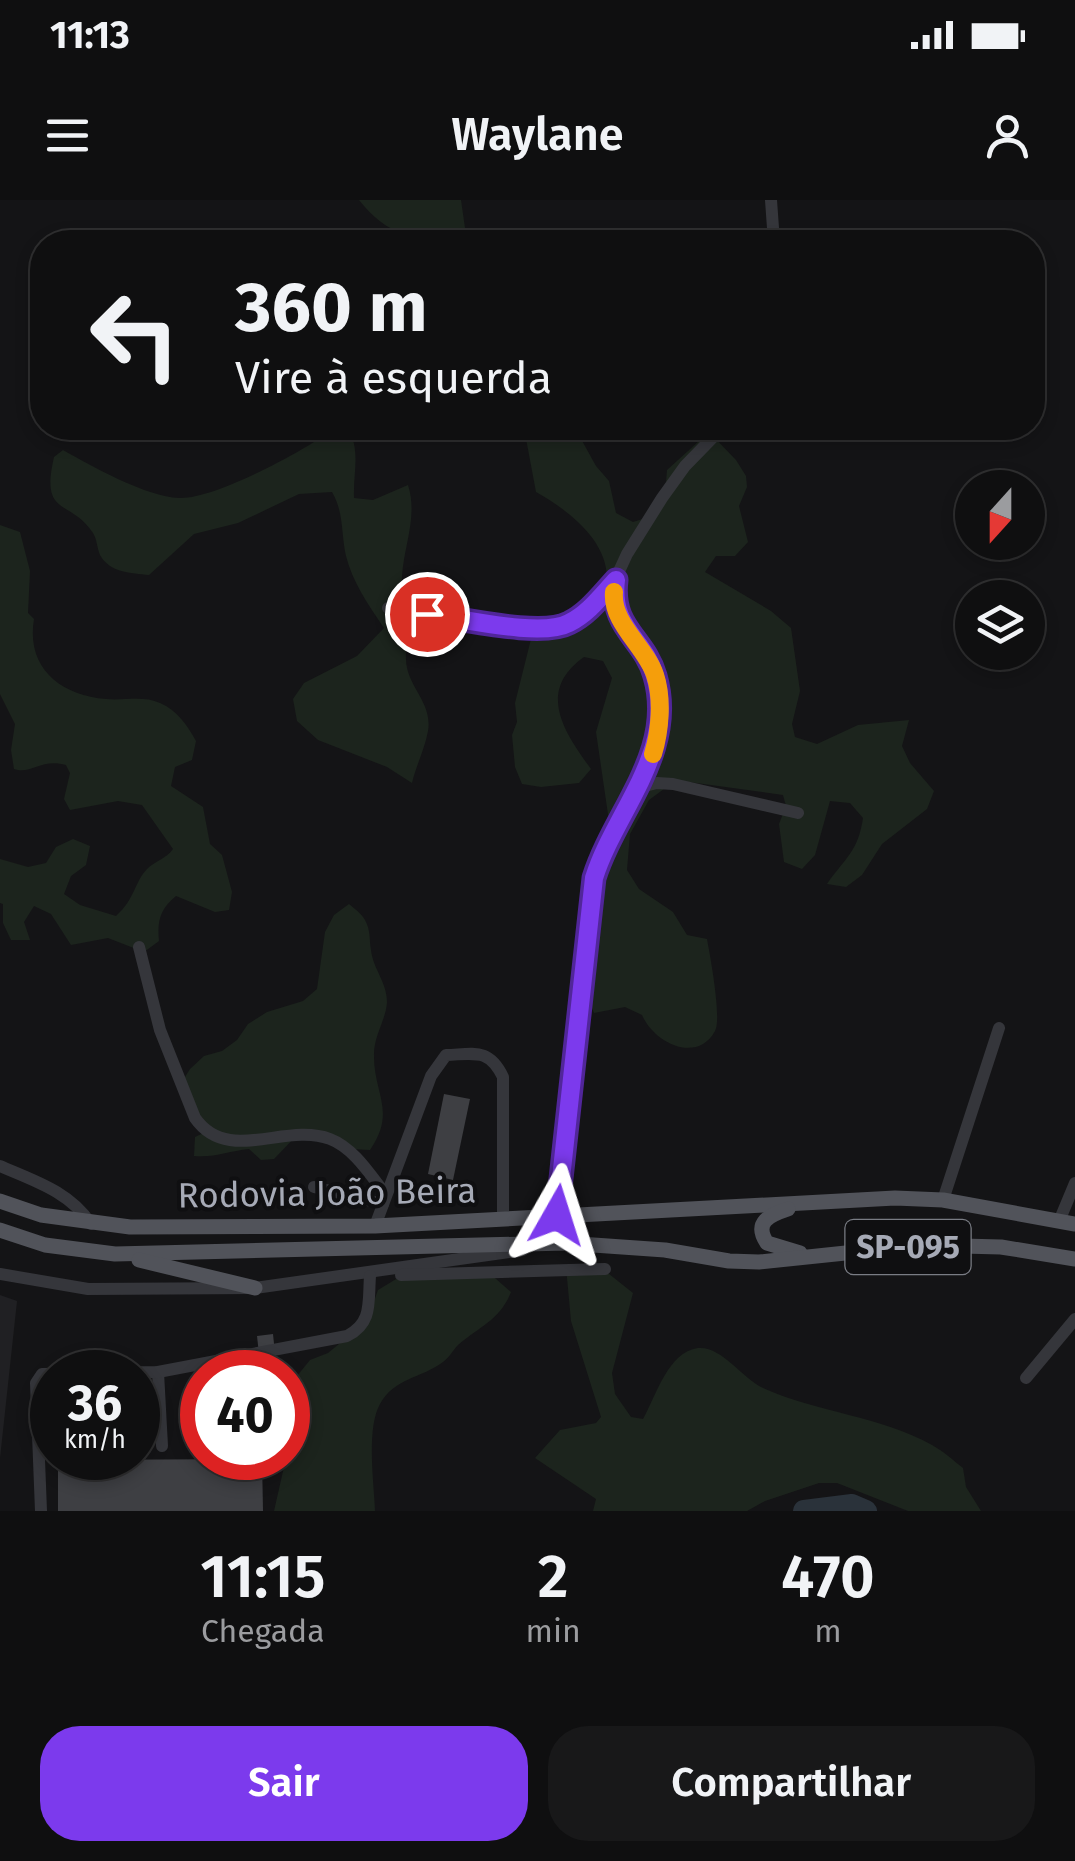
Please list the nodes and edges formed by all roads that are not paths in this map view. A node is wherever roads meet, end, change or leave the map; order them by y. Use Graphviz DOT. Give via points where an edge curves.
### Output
graph roads {
  1 [pos="771,200"];
  2 [pos="773,230"];
  3 [pos="710,440"];
  4 [pos="616,580"];
  5 [pos="388,608"];
  6 [pos="636,788"];
  7 [pos="798,813"];
  8 [pos="139,947"];
  9 [pos="999,1028"];
  10 [pos="0,1166"];
  11 [pos="1075,1183"];
  12 [pos="314,1187"];
  13 [pos="385,1199"];
  14 [pos="943,1200"];
  15 [pos="0,1201"];
  16 [pos="806,1203"];
  17 [pos="557,1215"];
  18 [pos="503,1218"];
  19 [pos="1071,1222"];
  20 [pos="92,1224"];
  21 [pos="375,1226"];
  22 [pos="0,1230"];
  23 [pos="565,1244"];
  24 [pos="116,1254"];
  25 [pos="815,1256"];
  26 [pos="1075,1259"];
  27 [pos="606,1269"];
  28 [pos="0,1274"];
  29 [pos="370,1276"];
  30 [pos="338,1277"];
  31 [pos="255,1288"];
  32 [pos="1075,1319"];
  33 [pos="160,1372"];
  34 [pos="1026,1378"];
  35 [pos="160,1409"];
  36 [pos="162,1446"];
  37 [pos="40,1480"];
  38 [pos="41,1511"];
  1 -- 2 [label="street"];
  3 -- 4 [label="street" via="662,498"];
  4 -- 5 [label="street" via="570,623 546,630"];
  4 -- 6 [label="street" via="613,602 655,674 659,707 657,741"];
  6 -- 7 [label="street" via="674,784"];
  6 -- 17 [label="street" via="594,878"];
  8 -- 13 [label="street" via="160,1030 202,1128 228,1142 328,1138 356,1158"];
  9 -- 14 [label="street"];
  10 -- 20 [label="street" via="79,1205"];
  11 -- 19 [label="street"];
  12 -- 13 [label="street"];
  13 -- 18 [label="street" via="446,1054 481,1054 496,1062 502,1077"];
  13 -- 21 [label="street"];
  14 -- 16 [label="main road, Rodovia João Beira / SP-095"];
  14 -- 19 [label="main road, Rodovia João Beira / SP-095"];
  15 -- 20 [label="main road, Rodovia João Beira / SP-095"];
  16 -- 17 [label="main road, Rodovia João Beira / SP-095"];
  16 -- 25 [label="main road" via="768,1216 761,1234 778,1248"];
  17 -- 18 [label="main road, Rodovia João Beira / SP-095"];
  18 -- 21 [label="main road, Rodovia João Beira / SP-095"];
  20 -- 21 [label="main road, Rodovia João Beira / SP-095"];
  22 -- 24 [label="main road, Rodovia João Beira / SP-095" via="45,1245"];
  23 -- 24 [label="main road, Rodovia João Beira / SP-095"];
  23 -- 25 [label="main road, Rodovia João Beira / SP-095" via="729,1261"];
  23 -- 30 [label="street"];
  24 -- 31 [label="main road"];
  25 -- 26 [label="main road, Rodovia João Beira / SP-095" via="922,1245 1001,1247"];
  27 -- 29 [label="street"];
  28 -- 31 [label="street" via="88,1289"];
  29 -- 30 [label="street"];
  29 -- 33 [label="street" via="361,1330"];
  30 -- 31 [label="street"];
  32 -- 34 [label="street"];
  35 -- 36 [label="street"];
  37 -- 38 [label="street"];
}
